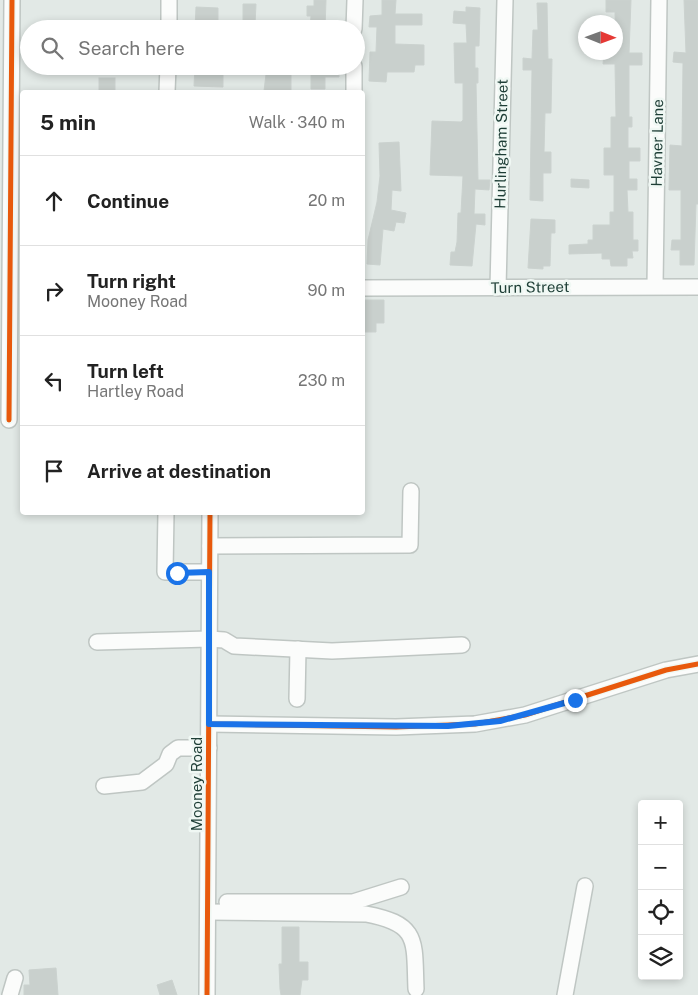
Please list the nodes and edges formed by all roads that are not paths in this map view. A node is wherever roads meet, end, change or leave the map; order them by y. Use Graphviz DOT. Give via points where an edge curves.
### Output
graph roads {
  1 [pos="12,0"];
  2 [pos="169,0"];
  3 [pos="354,0"];
  4 [pos="505,0"];
  5 [pos="659,0"];
  6 [pos="168,20"];
  7 [pos="354,20"];
  8 [pos="168,75"];
  9 [pos="354,75"];
  10 [pos="167,90"];
  11 [pos="354,90"];
  12 [pos="655,286"];
  13 [pos="698,286"];
  14 [pos="365,288"];
  15 [pos="498,288"];
  16 [pos="16,357"];
  17 [pos="9,420"];
  18 [pos="411,492"];
  19 [pos="166,515"];
  20 [pos="210,515"];
  21 [pos="210,546"];
  22 [pos="209,572"];
  23 [pos="209,640"];
  24 [pos="97,642"];
  25 [pos="462,645"];
  26 [pos="298,650"];
  27 [pos="698,664"];
  28 [pos="297,699"];
  29 [pos="209,724"];
  30 [pos="209,748"];
  31 [pos="104,786"];
  32 [pos="401,886"];
  33 [pos="585,886"];
  34 [pos="208,907"];
  35 [pos="15,978"];
  36 [pos="416,989"];
  37 [pos="10,995"];
  38 [pos="207,995"];
  39 [pos="566,995"];
  1 -- 16 [label="street"];
  2 -- 6 [label="street"];
  3 -- 7 [label="street"];
  4 -- 15 [label="street, Hurlingham Street"];
  5 -- 12 [label="street, Havner Lane"];
  8 -- 10 [label="street"];
  9 -- 11 [label="street"];
  12 -- 13 [label="street, Turn Street"];
  12 -- 15 [label="street, Turn Street"];
  14 -- 15 [label="street, Turn Street"];
  16 -- 17 [label="street"];
  18 -- 21 [label="street" via="410,545"];
  19 -- 22 [label="street" via="165,572"];
  20 -- 21 [label="street, Mooney Road"];
  21 -- 22 [label="street, Mooney Road"];
  22 -- 23 [label="street, Mooney Road"];
  23 -- 24 [label="street"];
  23 -- 26 [label="street" via="224,640 234,646"];
  23 -- 29 [label="street, Mooney Road"];
  25 -- 26 [label="street"];
  26 -- 28 [label="street"];
  27 -- 29 [label="street" via="666,670 525,715 474,724 387,727"];
  29 -- 30 [label="street, Mooney Road"];
  30 -- 31 [label="street" via="178,748 170,754 166,764 142,782"];
  30 -- 34 [label="street, Mooney Road"];
  32 -- 34 [label="street" via="353,902"];
  33 -- 39 [label="street"];
  34 -- 36 [label="street" via="366,914 389,918 411,935 415,949"];
  34 -- 38 [label="street, Mooney Road"];
  35 -- 37 [label="street"];
}
